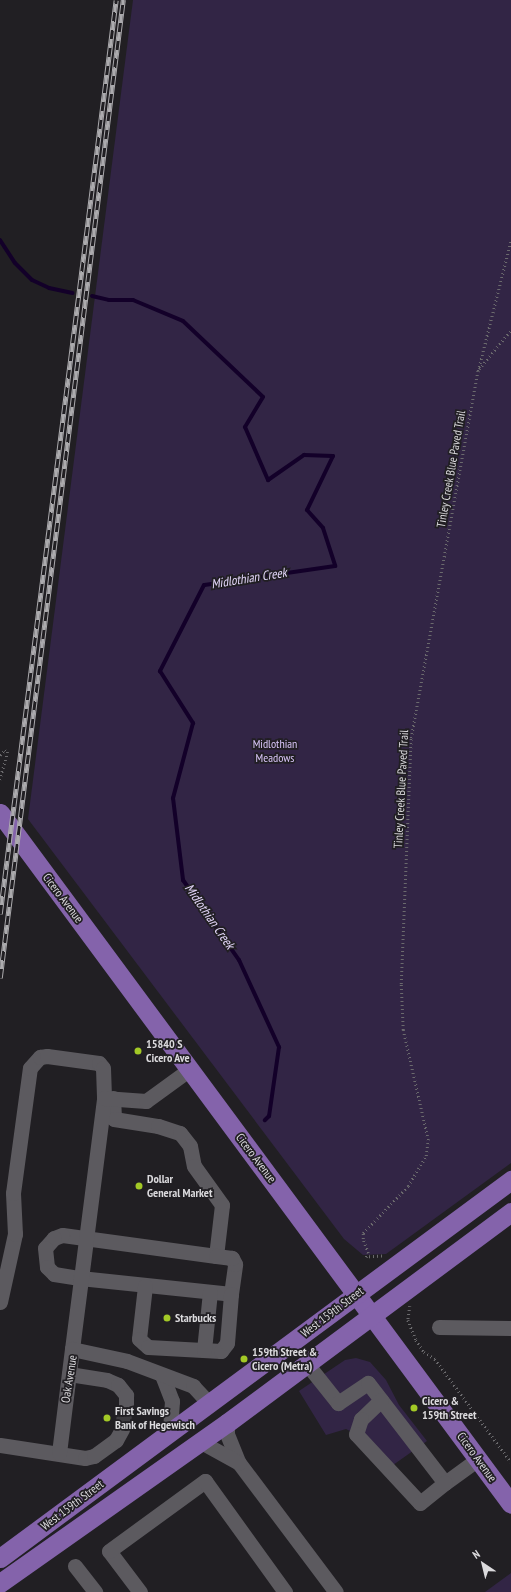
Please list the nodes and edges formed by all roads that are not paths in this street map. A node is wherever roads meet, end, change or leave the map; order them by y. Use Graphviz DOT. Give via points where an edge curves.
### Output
graph roads {
  1 [pos="0,813"];
  2 [pos="190,1069"];
  3 [pos="108,1098"];
  4 [pos="511,1180"];
  5 [pos="511,1212"];
  6 [pos="85,1236"];
  7 [pos="216,1256"];
  8 [pos="80,1278"];
  9 [pos="145,1286"];
  10 [pos="210,1292"];
  11 [pos="231,1294"];
  12 [pos="357,1294"];
  13 [pos="0,1302"];
  14 [pos="373,1315"];
  15 [pos="439,1327"];
  16 [pos="511,1328"];
  17 [pos="72,1350"];
  18 [pos="204,1350"];
  19 [pos="307,1364"];
  20 [pos="69,1374"];
  21 [pos="162,1375"];
  22 [pos="381,1400"];
  23 [pos="209,1403"];
  24 [pos="126,1407"];
  25 [pos="227,1424"];
  26 [pos="122,1429"];
  27 [pos="170,1431"];
  28 [pos="201,1442"];
  29 [pos="0,1445"];
  30 [pos="59,1453"];
  31 [pos="478,1459"];
  32 [pos="239,1463"];
  33 [pos="445,1483"];
  34 [pos="511,1504"];
  35 [pos="0,1558"];
  36 [pos="75,1566"];
  37 [pos="0,1583"];
  38 [pos="95,1592"];
  39 [pos="140,1592"];
  40 [pos="285,1592"];
  41 [pos="336,1592"];
  1 -- 2 [label="main road, Cicero Avenue"];
  2 -- 3 [label="street" via="146,1101"];
  2 -- 12 [label="main road, Cicero Avenue"];
  3 -- 6 [label="street"];
  3 -- 7 [label="street" via="114,1119 180,1133 190,1146 194,1166 222,1205"];
  3 -- 13 [label="street" via="103,1068 99,1063 47,1056 40,1057 30,1068 13,1193 15,1234"];
  4 -- 12 [label="main road, West 159th Street"];
  5 -- 14 [label="main road, West 159th Street"];
  6 -- 7 [label="street"];
  6 -- 8 [label="street"];
  6 -- 8 [label="street" via="62,1235 54,1238 44,1253 47,1267 54,1274"];
  7 -- 11 [label="street" via="232,1258 235,1264"];
  8 -- 9 [label="street"];
  8 -- 17 [label="street"];
  9 -- 10 [label="street"];
  9 -- 18 [label="street" via="139,1339 143,1344 148,1347"];
  10 -- 11 [label="street"];
  10 -- 18 [label="street"];
  11 -- 18 [label="street" via="227,1344 221,1351"];
  12 -- 14 [label="main road, Cicero Avenue"];
  12 -- 23 [label="main road, West 159th Street"];
  14 -- 19 [label="main road, West 159th Street"];
  14 -- 31 [label="main road, Cicero Avenue"];
  15 -- 16 [label="street"];
  17 -- 20 [label="street, Oak Avenue"];
  17 -- 21 [label="street, Oak Avenue" via="127,1361"];
  19 -- 22 [label="street" via="338,1403 368,1383"];
  19 -- 25 [label="main road, West 159th Street"];
  20 -- 24 [label="street" via="107,1380 118,1385 126,1395"];
  20 -- 30 [label="street, Oak Avenue"];
  21 -- 23 [label="street, Oak Avenue" via="193,1386"];
  21 -- 27 [label="street" via="172,1401"];
  22 -- 33 [label="street"];
  22 -- 33 [label="street" via="361,1419 356,1434 420,1503"];
  23 -- 27 [label="main road, West 159th Street"];
  25 -- 28 [label="main road, West 159th Street"];
  25 -- 32 [label="street" via="227,1434"];
  26 -- 30 [label="street" via="116,1440 94,1456 85,1458"];
  27 -- 35 [label="main road, West 159th Street"];
  28 -- 32 [label="street"];
  28 -- 37 [label="main road, West 159th Street"];
  29 -- 30 [label="street"];
  31 -- 33 [label="street"];
  31 -- 34 [label="main road, Cicero Avenue"];
  32 -- 41 [label="street"];
  36 -- 38 [label="street"];
  39 -- 40 [label="street" via="110,1551 204,1481"];
}
